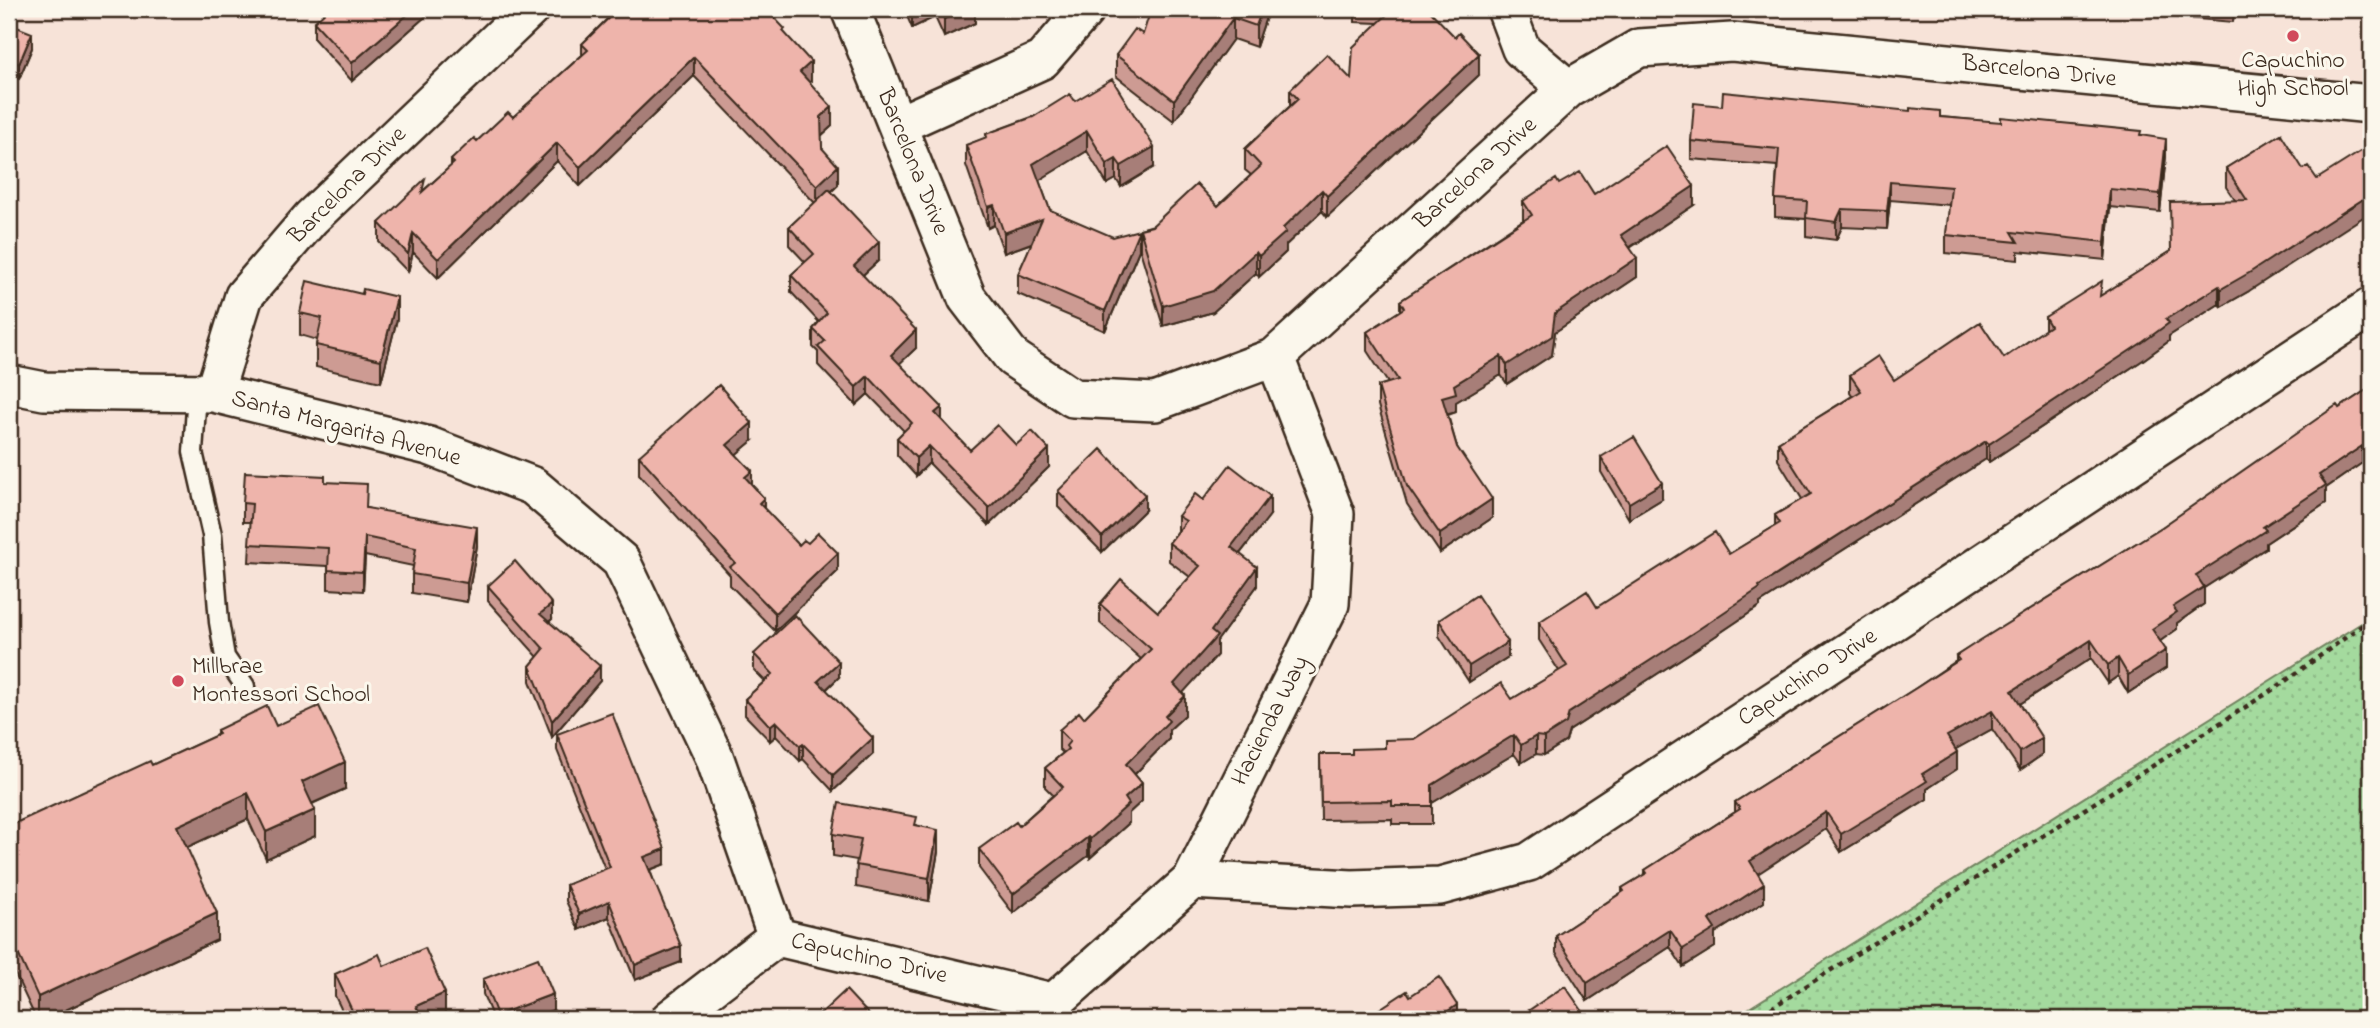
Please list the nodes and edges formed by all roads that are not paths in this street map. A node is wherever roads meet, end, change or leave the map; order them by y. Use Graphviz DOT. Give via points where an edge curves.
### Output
graph roads {
  1 [pos="530,9"];
  2 [pos="850,9"];
  3 [pos="1086,9"];
  4 [pos="1506,9"];
  5 [pos="1568,89"];
  6 [pos="2371,104"];
  7 [pos="898,125"];
  8 [pos="2371,307"];
  9 [pos="1275,357"];
  10 [pos="9,384"];
  11 [pos="206,393"];
  12 [pos="246,686"];
  13 [pos="1192,880"];
  14 [pos="777,937"];
  15 [pos="1043,1010"];
  16 [pos="670,1019"];
  1 -- 11 [label="street, Barcelona Drive" via="311,218 244,296"];
  2 -- 7 [label="street, Barcelona Drive"];
  3 -- 7 [label="street" via="1042,60"];
  4 -- 5 [label="street" via="1521,49"];
  5 -- 6 [label="street, Barcelona Drive" via="1639,48 1731,42"];
  5 -- 9 [label="street, Barcelona Drive"];
  7 -- 9 [label="street, Barcelona Drive" via="967,298 1013,358 1073,398 1155,402"];
  8 -- 13 [label="street, Capuchino Drive" via="1529,862 1440,886 1352,889"];
  9 -- 13 [label="street, Hacienda Way" via="1335,514 1330,604"];
  10 -- 11 [label="street, Santa Margarita Avenue" via="44,391"];
  11 -- 12 [label="lane" via="193,452 212,535 225,657"];
  11 -- 14 [label="street, Santa Margarita Avenue" via="429,446 533,486 621,561 715,756"];
  13 -- 15 [label="street, Hacienda Way"];
  14 -- 15 [label="street, Capuchino Drive"];
  14 -- 16 [label="street, Capuchino Drive"];
}
